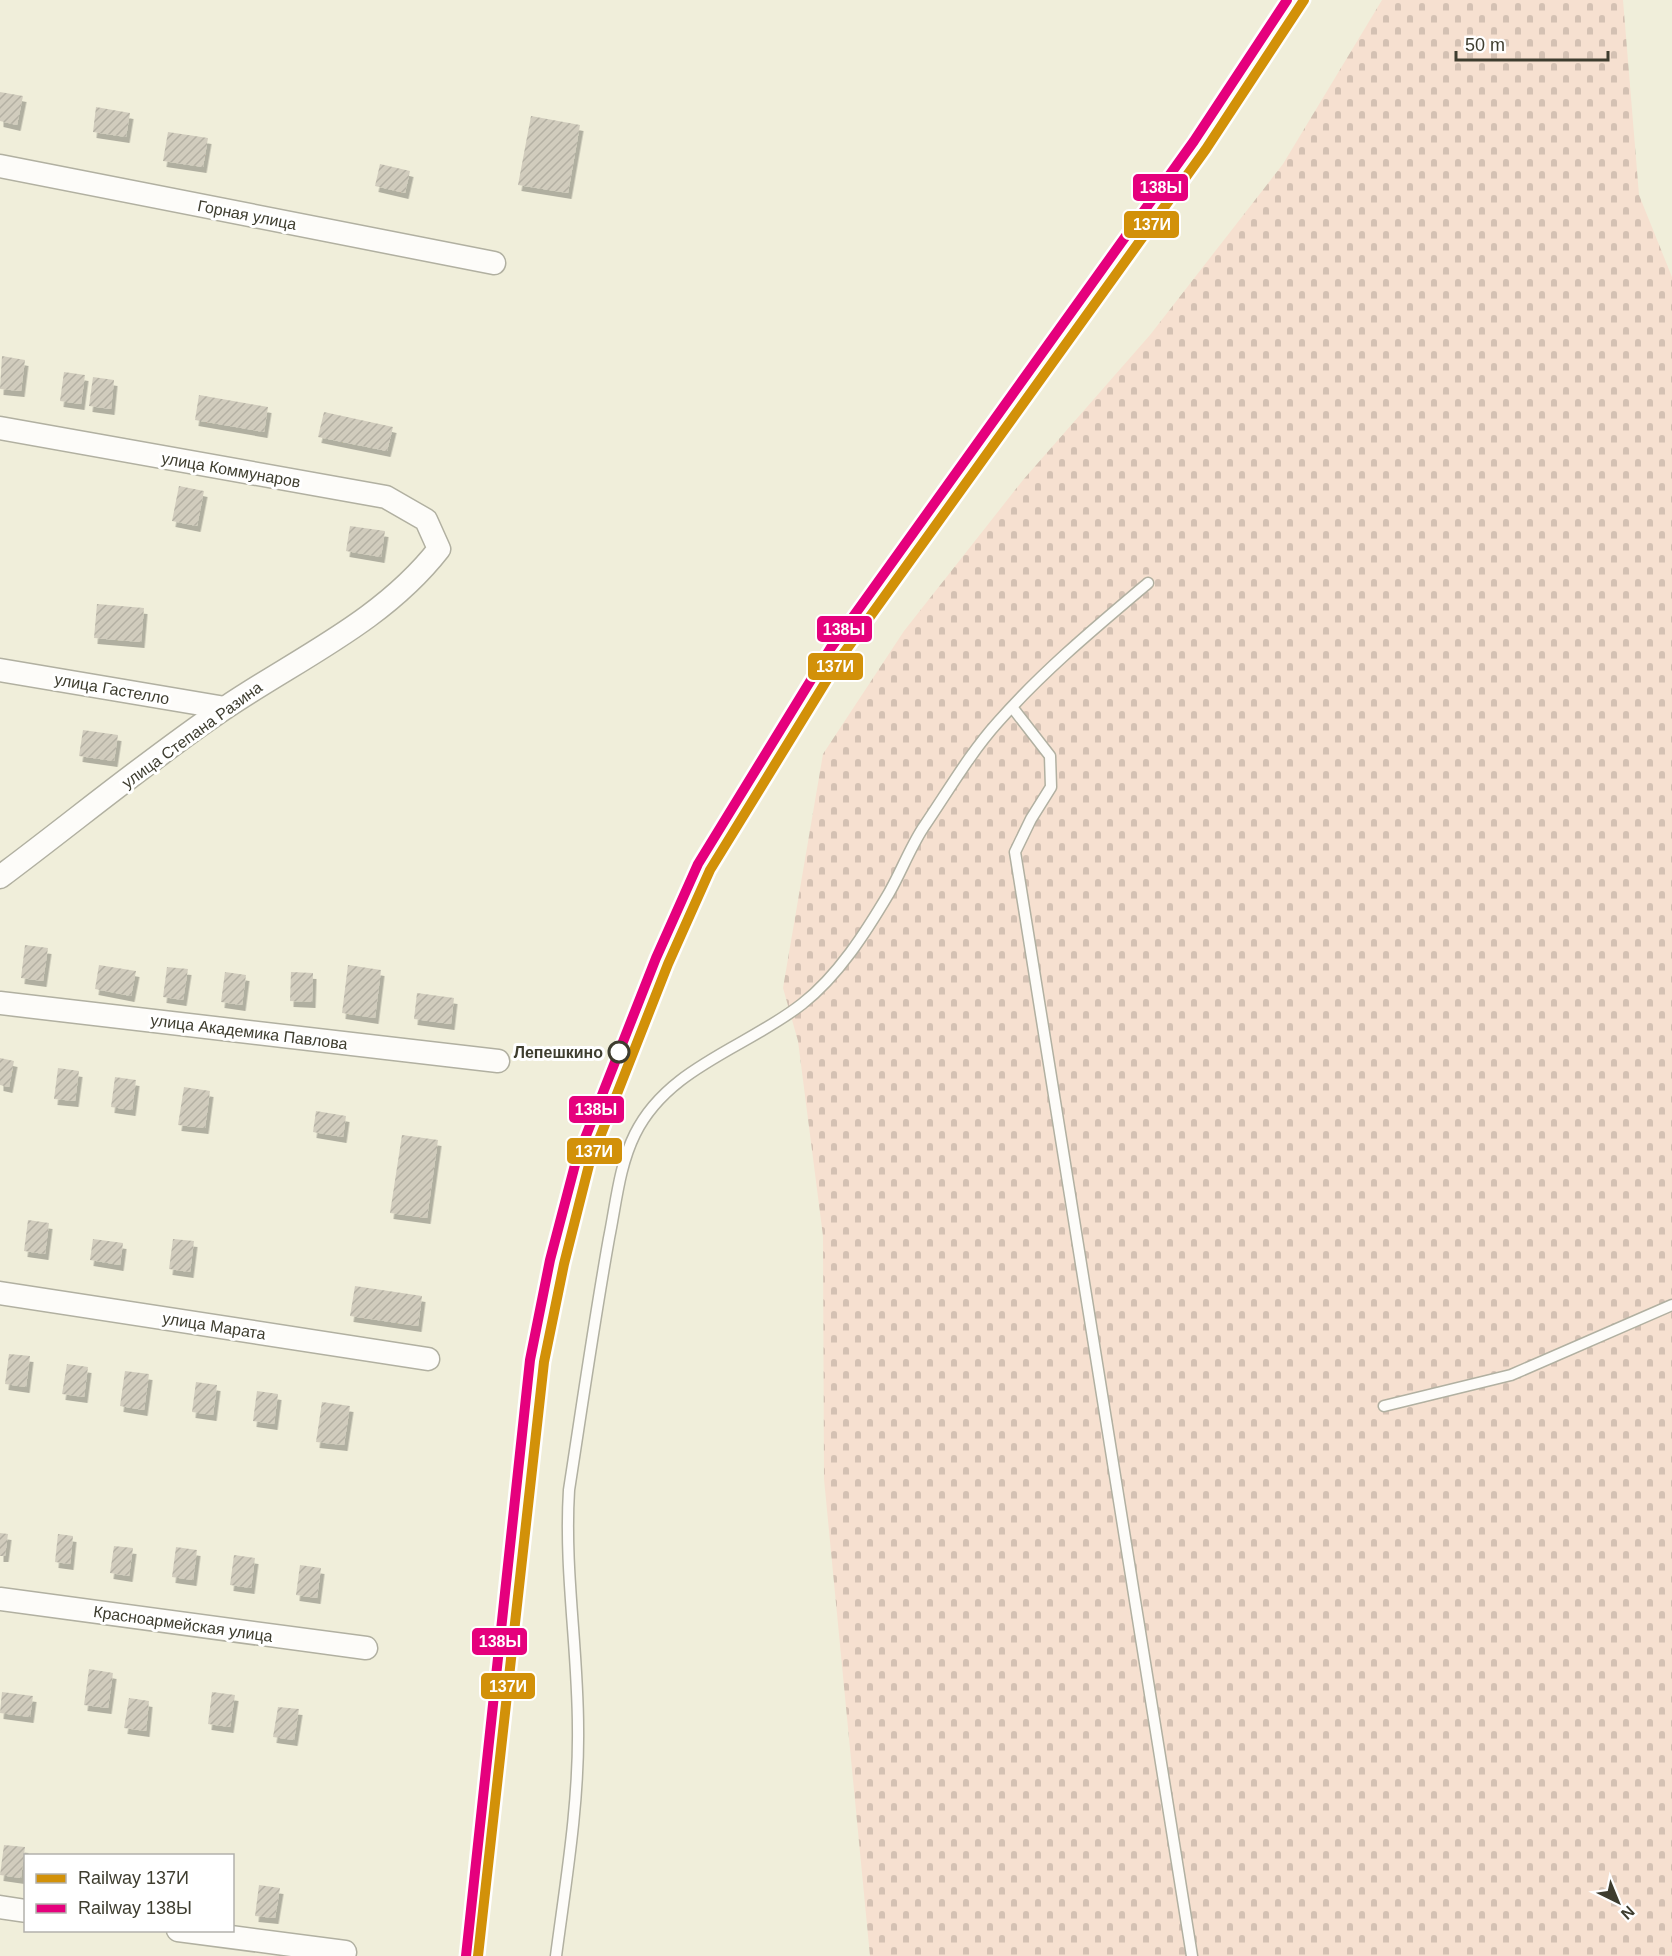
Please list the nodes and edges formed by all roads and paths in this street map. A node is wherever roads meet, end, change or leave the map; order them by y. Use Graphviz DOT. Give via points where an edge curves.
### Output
graph roads {
  1 [pos="0,166"];
  2 [pos="494,263"];
  3 [pos="0,428"];
  4 [pos="439,549"];
  5 [pos="1148,583"];
  6 [pos="0,670"];
  7 [pos="1012,707"];
  8 [pos="225,708"];
  9 [pos="0,877"];
  10 [pos="0,1003"];
  11 [pos="498,1061"];
  12 [pos="0,1293"];
  13 [pos="1672,1305"];
  14 [pos="428,1359"];
  15 [pos="1384,1406"];
  16 [pos="0,1599"];
  17 [pos="366,1648"];
  18 [pos="0,1907"];
  19 [pos="24,1911"];
  20 [pos="193,1932"];
  21 [pos="345,1952"];
  22 [pos="556,1956"];
  23 [pos="1192,1956"];
  1 -- 2 [label="street, Горная улица"];
  3 -- 4 [label="street, улица Коммунаров" via="386,497 426,520"];
  4 -- 8 [label="street, улица Степана Разина" via="422,572 360,624"];
  5 -- 7 [label="lane" via="1059,659"];
  6 -- 8 [label="street, улица Гастелло"];
  7 -- 22 [label="lane" via="921,831 889,893 831,976 803,1003 677,1082 646,1114 633,1137 622,1169 604,1266 569,1490 567,1527 578,1726 577,1785"];
  7 -- 23 [label="lane" via="1050,756 1052,787 1015,852"];
  8 -- 9 [label="street, улица Степана Разина"];
  10 -- 11 [label="street, улица Академика Павлова"];
  12 -- 14 [label="street, улица Марата"];
  13 -- 15 [label="lane" via="1511,1375"];
  16 -- 17 [label="street, Красноармейская улица"];
  18 -- 19 [label="street"];
  20 -- 21 [label="street"];
}
